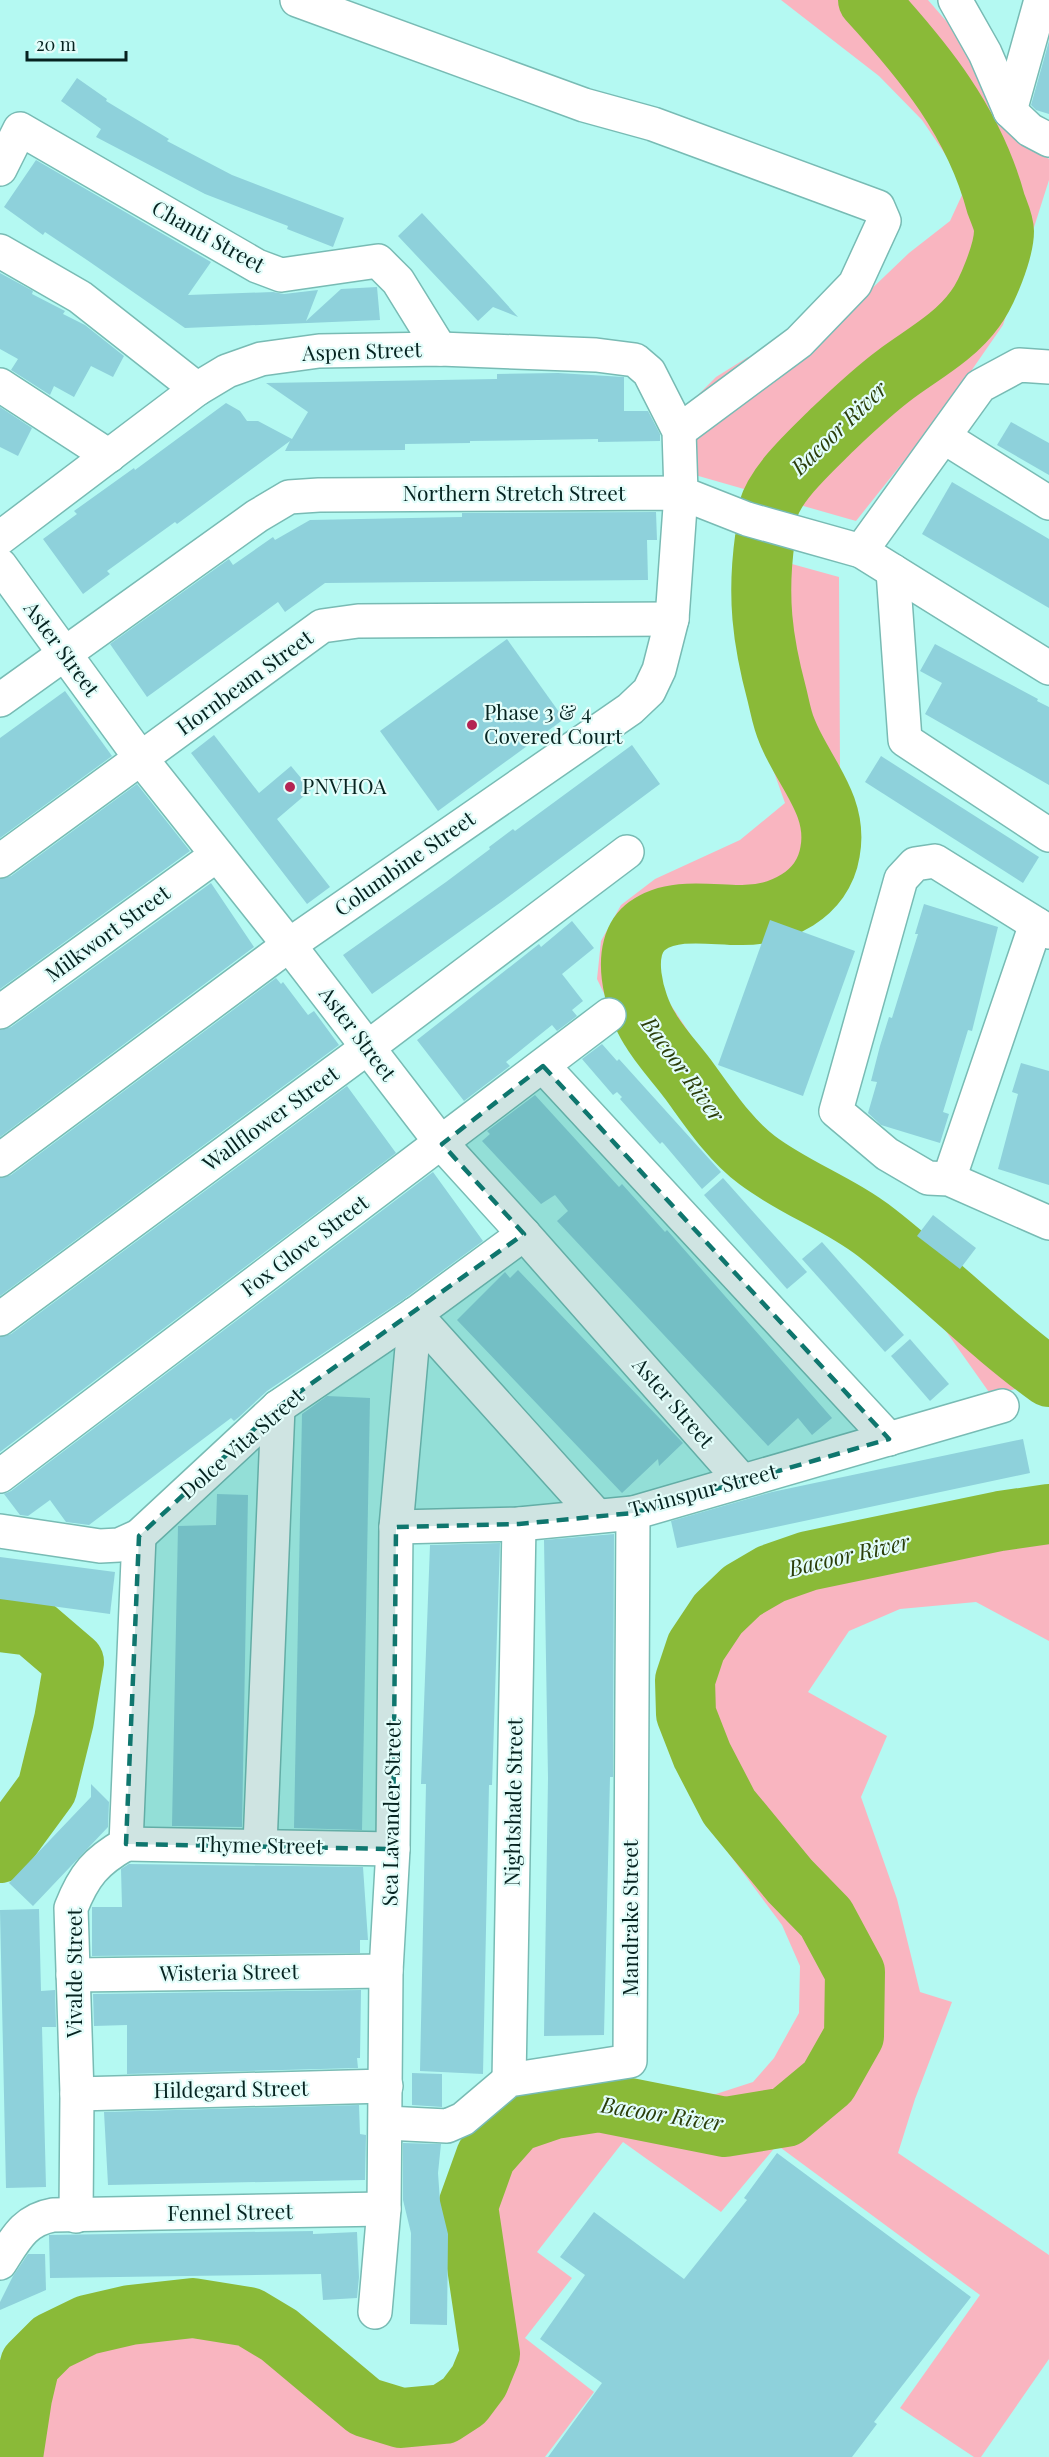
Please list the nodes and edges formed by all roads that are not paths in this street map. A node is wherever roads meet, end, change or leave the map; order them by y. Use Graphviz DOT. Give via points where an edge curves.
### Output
graph roads {
  1 [pos="297,0"];
  2 [pos="955,0"];
  3 [pos="1041,0"];
  4 [pos="1010,111"];
  5 [pos="1049,140"];
  6 [pos="0,169"];
  7 [pos="0,251"];
  8 [pos="440,349"];
  9 [pos="1041,366"];
  10 [pos="0,385"];
  11 [pos="197,389"];
  12 [pos="679,431"];
  13 [pos="944,437"];
  14 [pos="109,456"];
  15 [pos="681,493"];
  16 [pos="1049,504"];
  17 [pos="0,538"];
  18 [pos="861,550"];
  19 [pos="0,565"];
  20 [pos="893,571"];
  21 [pos="672,618"];
  22 [pos="64,653"];
  23 [pos="1049,668"];
  24 [pos="0,700"];
  25 [pos="142,760"];
  26 [pos="1049,835"];
  27 [pos="627,852"];
  28 [pos="217,855"];
  29 [pos="0,861"];
  30 [pos="1043,928"];
  31 [pos="290,945"];
  32 [pos="0,1012"];
  33 [pos="609,1015"];
  34 [pos="367,1048"];
  35 [pos="543,1066"];
  36 [pos="442,1144"];
  37 [pos="0,1160"];
  38 [pos="949,1179"];
  39 [pos="1049,1223"];
  40 [pos="524,1234"];
  41 [pos="416,1314"];
  42 [pos="0,1319"];
  43 [pos="1002,1406"];
  44 [pos="278,1407"];
  45 [pos="889,1439"];
  46 [pos="0,1476"];
  47 [pos="742,1481"];
  48 [pos="633,1513"];
  49 [pos="596,1515"];
  50 [pos="519,1524"];
  51 [pos="396,1527"];
  52 [pos="0,1531"];
  53 [pos="139,1536"];
  54 [pos="126,1844"];
  55 [pos="260,1845"];
  56 [pos="393,1849"];
  57 [pos="386,1971"];
  58 [pos="73,1975"];
  59 [pos="509,2080"];
  60 [pos="386,2086"];
  61 [pos="77,2094"];
  62 [pos="386,2123"];
  63 [pos="384,2209"];
  64 [pos="76,2216"];
  65 [pos="0,2263"];
  66 [pos="375,2312"];
  1 -- 12 [label="street" via="878,207 884,221 855,284 799,342"];
  2 -- 4 [label="street" via="986,54"];
  3 -- 4 [label="street"];
  4 -- 5 [label="street" via="1030,130"];
  6 -- 8 [label="street, Chanti Street" via="20,129 256,266 281,275 378,261 398,281"];
  7 -- 11 [label="street" via="80,297"];
  8 -- 11 [label="street, Aspen Street" via="319,351 261,359 227,371"];
  8 -- 12 [label="street, Aspen Street" via="635,360 649,372"];
  9 -- 13 [label="street" via="980,386"];
  10 -- 14 [label="street"];
  11 -- 14 [label="street, Aspen Street"];
  12 -- 15 [label="street, Aspen Street"];
  13 -- 16 [label="street"];
  13 -- 18 [label="street"];
  14 -- 17 [label="street, Aspen Street"];
  15 -- 18 [label="street, Northern Stretch Street" via="747,519"];
  15 -- 21 [label="street, Columbine Street"];
  15 -- 22 [label="street, Northern Stretch Street" via="289,497"];
  18 -- 20 [label="street, Northern Stretch Street"];
  19 -- 22 [label="street, Aster Street"];
  20 -- 23 [label="street, Northern Stretch Street"];
  20 -- 26 [label="street" via="905,741"];
  21 -- 25 [label="street, Hornbeam Street" via="358,621 322,626"];
  21 -- 31 [label="street, Columbine Street" via="660,670 649,691 630,709"];
  22 -- 24 [label="street, Northern Stretch Street"];
  22 -- 25 [label="street, Aster Street"];
  25 -- 28 [label="street, Aster Street"];
  25 -- 29 [label="street, Hornbeam Street"];
  27 -- 34 [label="street, Wallflower Street"];
  28 -- 31 [label="street, Aster Street"];
  28 -- 32 [label="street, Milkwort Street"];
  30 -- 38 [label="street"];
  30 -- 38 [label="street" via="935,861 915,864 901,879 836,1111 887,1154 928,1178"];
  31 -- 34 [label="street, Aster Street"];
  31 -- 37 [label="street, Columbine Street"];
  33 -- 35 [label="street, Fox Glove Street"];
  34 -- 36 [label="street, Aster Street"];
  34 -- 42 [label="street, Wallflower Street"];
  35 -- 36 [label="street, Fox Glove Street"];
  35 -- 45 [label="street"];
  36 -- 40 [label="street, Aster Street"];
  36 -- 46 [label="street, Fox Glove Street"];
  38 -- 39 [label="street"];
  40 -- 41 [label="street, Dolce Vita Street"];
  40 -- 47 [label="street, Aster Street"];
  41 -- 44 [label="street, Dolce Vita Street"];
  41 -- 49 [label="street"];
  41 -- 51 [label="street, Sea Lavander Street"];
  43 -- 45 [label="street, Twinspur Street"];
  44 -- 53 [label="street, Dolce Vita Street"];
  44 -- 55 [label="street"];
  45 -- 47 [label="street, Twinspur Street"];
  47 -- 48 [label="street, Twinspur Street"];
  48 -- 49 [label="street, Twinspur Street"];
  48 -- 59 [label="street, Mandrake Street" via="630,2061"];
  49 -- 50 [label="street, Twinspur Street"];
  50 -- 51 [label="street, Twinspur Street"];
  50 -- 59 [label="street, Nightshade Street"];
  51 -- 56 [label="street, Sea Lavander Street"];
  52 -- 53 [label="street, Dolce Vita Street" via="100,1545 119,1545"];
  53 -- 54 [label="street"];
  54 -- 55 [label="street, Thyme Street"];
  54 -- 58 [label="street, Vivalde Street" via="92,1868 71,1908"];
  55 -- 56 [label="street, Thyme Street"];
  56 -- 57 [label="street, Sea Lavander Street"];
  57 -- 58 [label="street, Wisteria Street"];
  57 -- 60 [label="street, Sea Lavander Street"];
  58 -- 61 [label="street, Vivalde Street"];
  59 -- 62 [label="street" via="455,2124"];
  60 -- 61 [label="street, Hildegard Street"];
  60 -- 62 [label="street, Sea Lavander Street"];
  61 -- 64 [label="street, Vivalde Street"];
  62 -- 63 [label="street, Sea Lavander Street"];
  63 -- 64 [label="street, Fennel Street"];
  63 -- 66 [label="street, Sea Lavander Street"];
  64 -- 65 [label="street, Fennel Street" via="38,2218 21,2232"];
}
